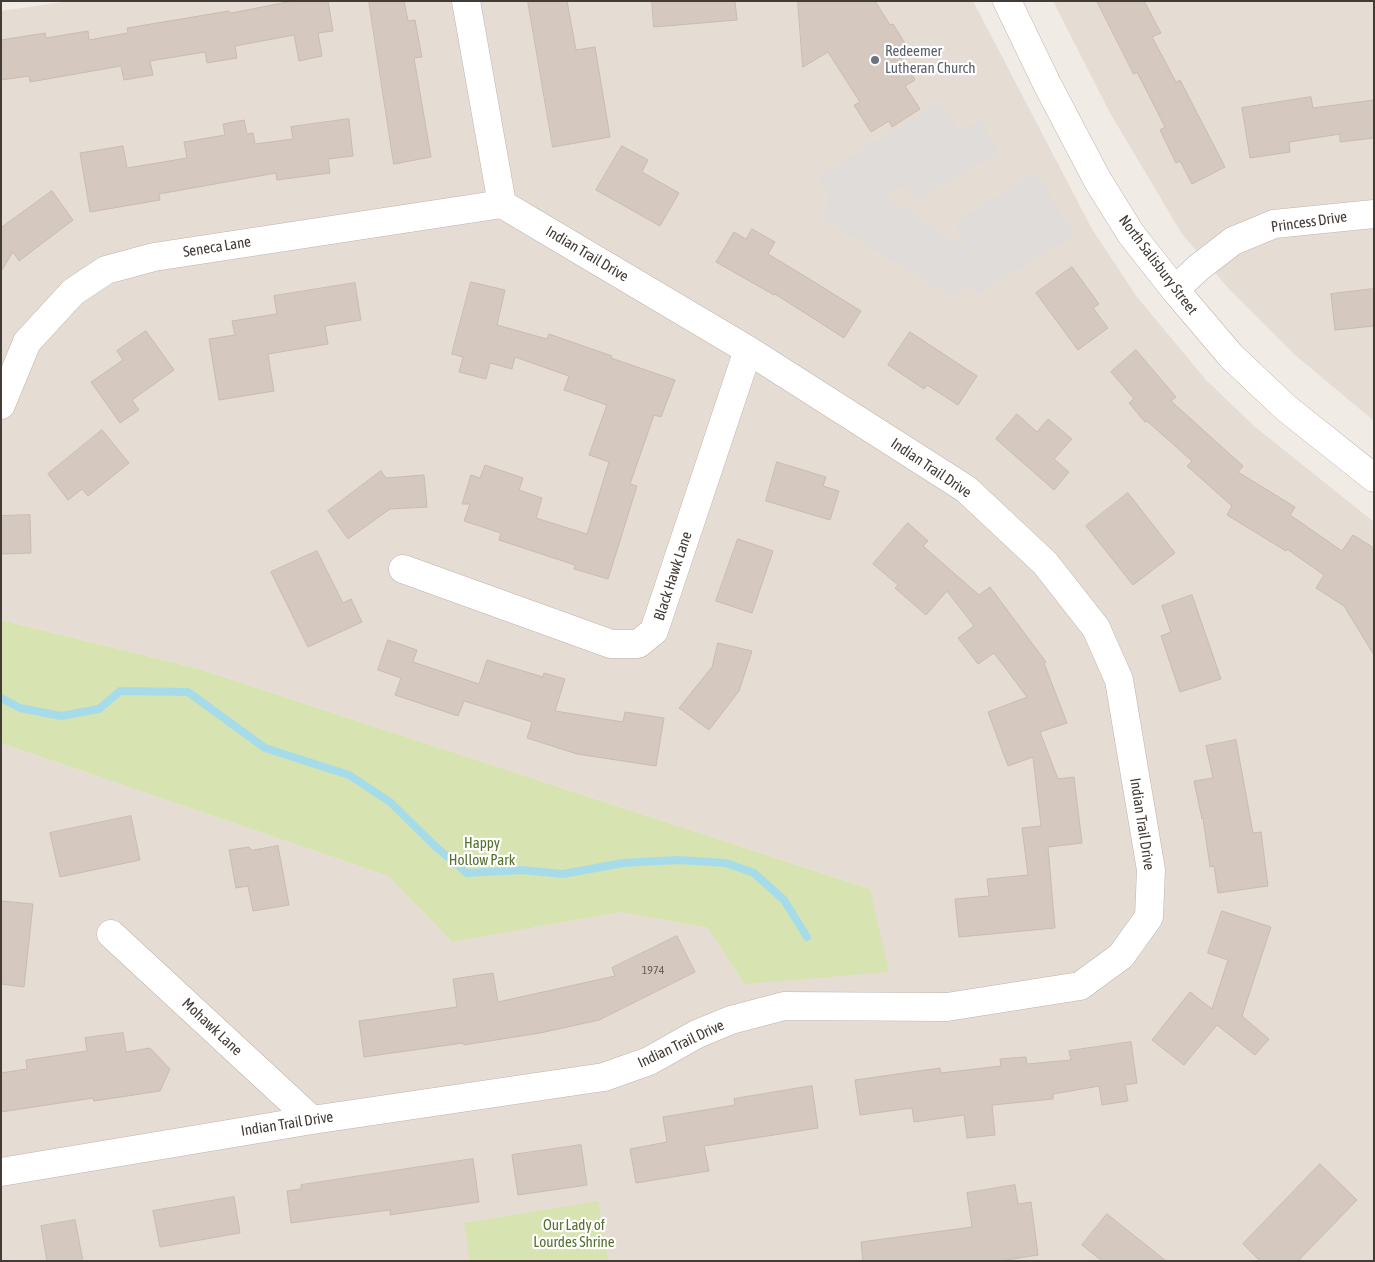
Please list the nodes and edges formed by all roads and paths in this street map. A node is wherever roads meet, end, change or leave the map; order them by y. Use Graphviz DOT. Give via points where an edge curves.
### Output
graph roads {
  1 [pos="466,1"];
  2 [pos="1007,1"];
  3 [pos="502,204"];
  4 [pos="1374,214"];
  5 [pos="1175,290"];
  6 [pos="748,350"];
  7 [pos="1,405"];
  8 [pos="1374,478"];
  9 [pos="403,569"];
  10 [pos="111,934"];
  11 [pos="312,1120"];
  12 [pos="1,1172"];
  1 -- 3 [label="street"];
  2 -- 5 [label="street, North Salisbury Street" via="1098,181 1132,234"];
  3 -- 6 [label="street, Indian Trail Drive"];
  3 -- 7 [label="street, Seneca Lane" via="154,257 106,270 73,292 27,342"];
  4 -- 5 [label="street, Princess Drive" via="1274,224 1233,241"];
  5 -- 8 [label="street, North Salisbury Street" via="1231,356 1286,408"];
  6 -- 9 [label="street, Black Hawk Lane" via="654,631 638,644 611,644"];
  6 -- 11 [label="street, Indian Trail Drive" via="966,489 1045,563 1096,628 1119,680 1151,870 1149,918 1121,956 1080,986 947,1007 784,1006 731,1020 697,1034 649,1061 604,1077"];
  10 -- 11 [label="street, Mohawk Lane"];
  11 -- 12 [label="street, Indian Trail Drive"];
}
